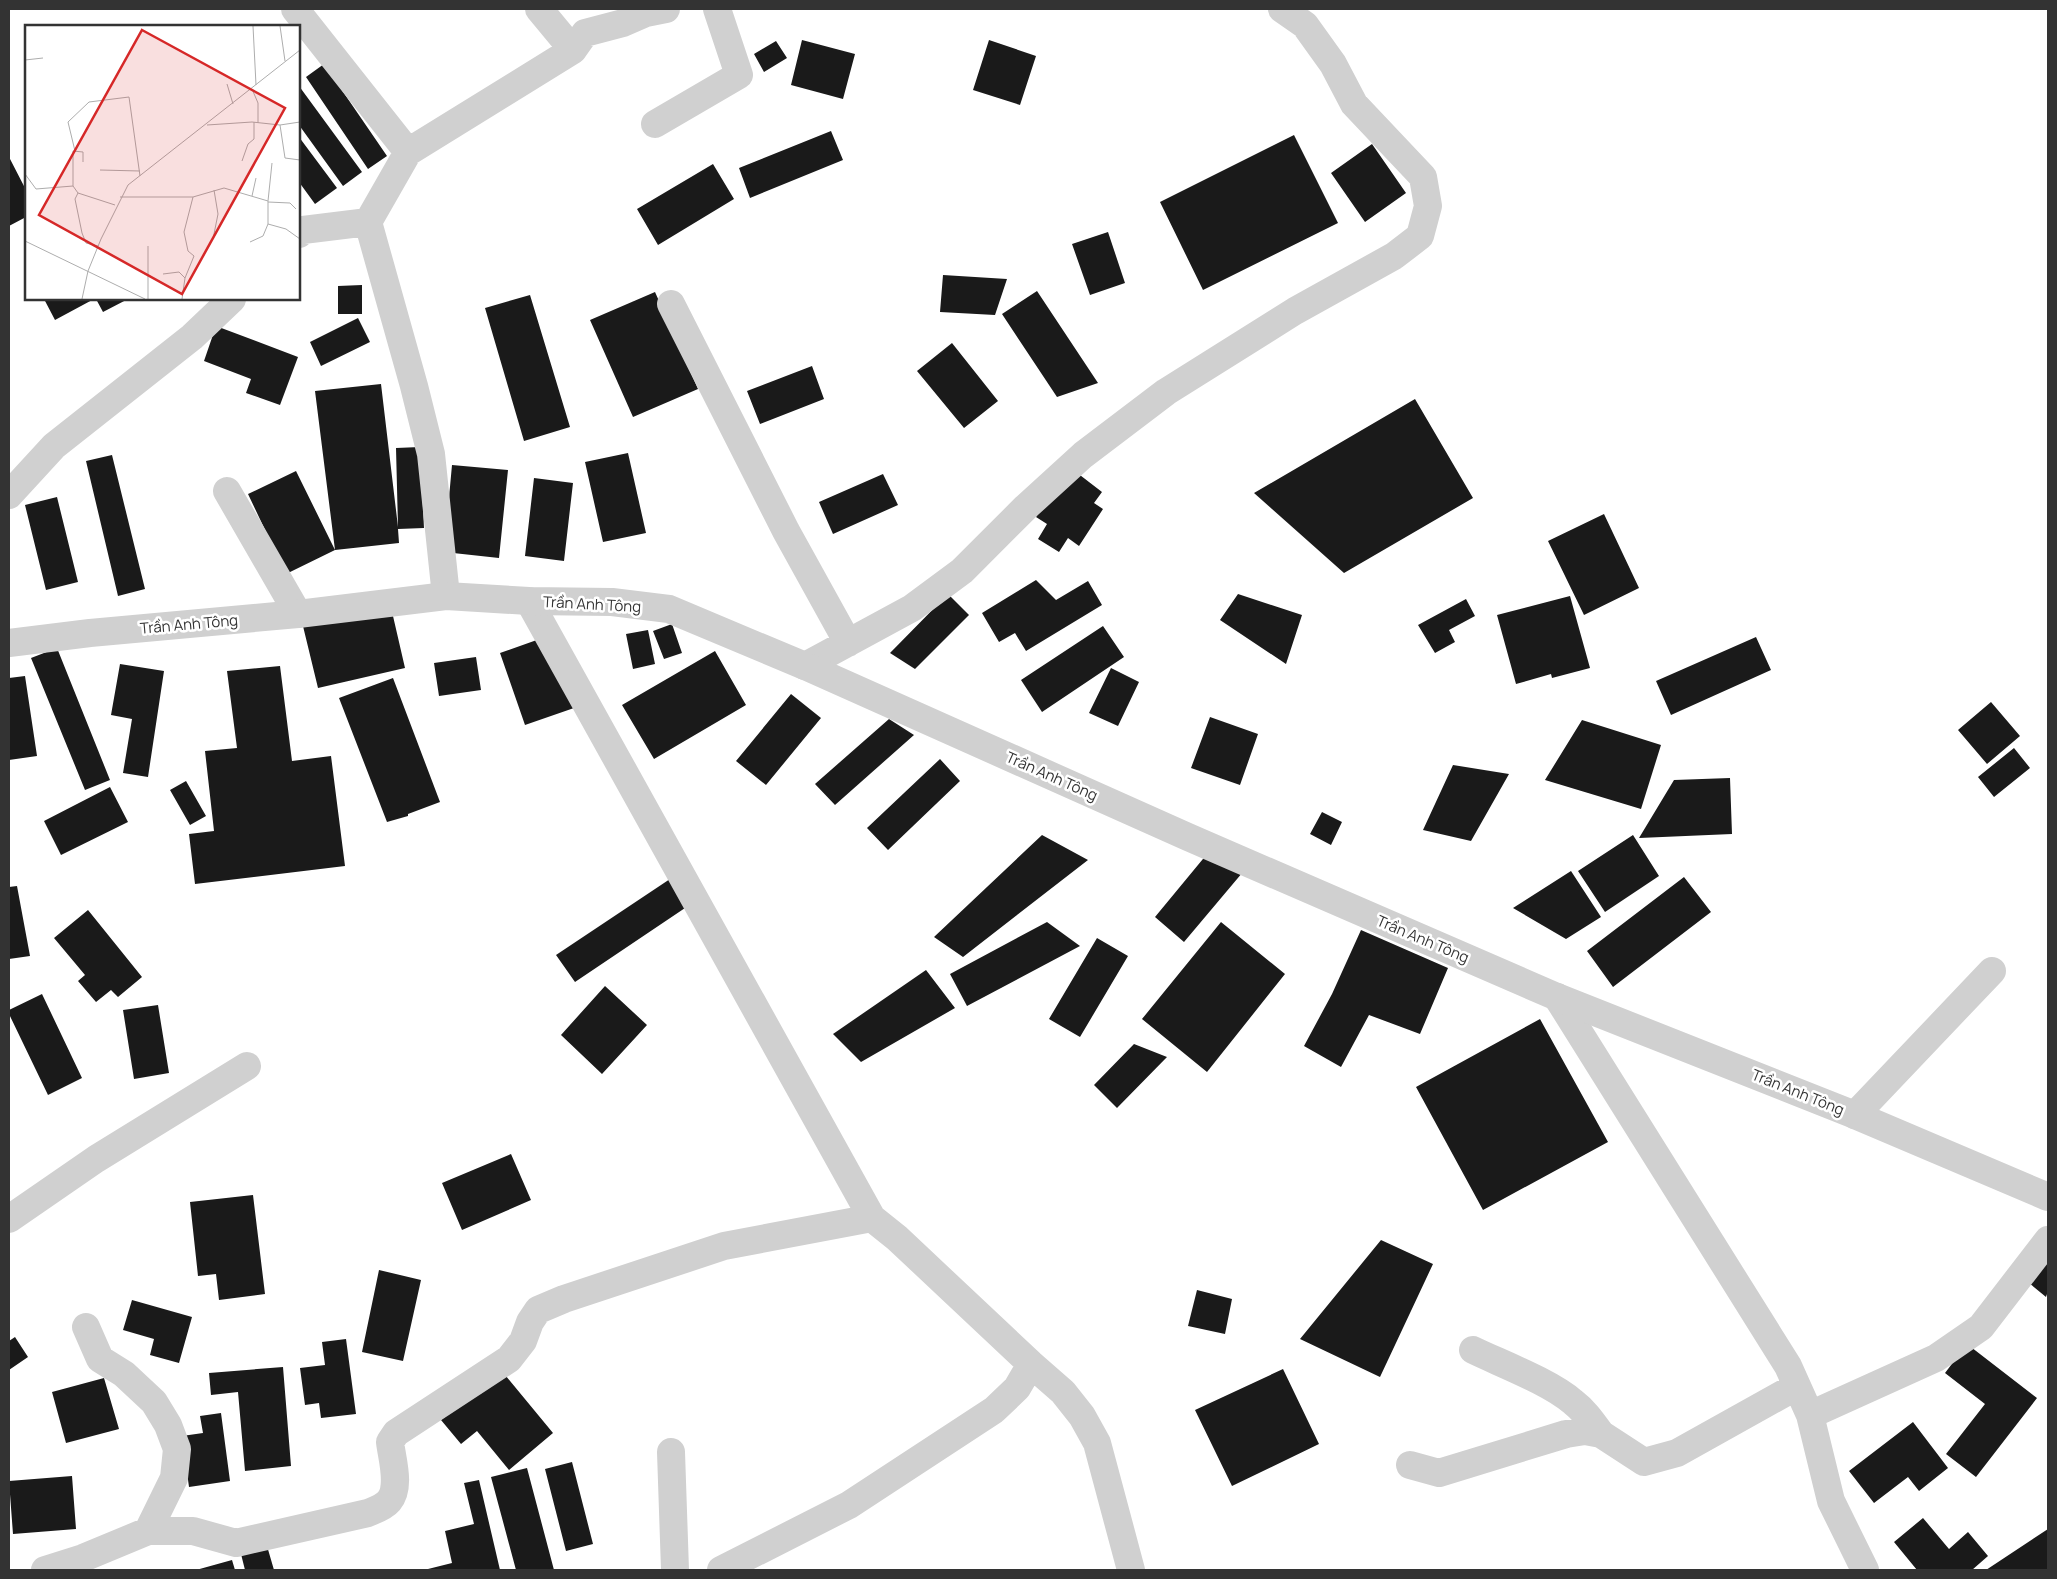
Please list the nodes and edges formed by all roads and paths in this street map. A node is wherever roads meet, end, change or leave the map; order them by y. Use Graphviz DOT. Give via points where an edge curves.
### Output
graph roads {
  1 [pos="295,9"];
  2 [pos="539,9"];
  3 [pos="666,9"];
  4 [pos="717,9"];
  5 [pos="1282,9"];
  6 [pos="573,50"];
  7 [pos="655,124"];
  8 [pos="408,152"];
  9 [pos="368,222"];
  10 [pos="300,233"];
  11 [pos="231,300"];
  12 [pos="672,304"];
  13 [pos="227,491"];
  14 [pos="9,495"];
  15 [pos="446,596"];
  16 [pos="529,601"];
  17 [pos="298,614"];
  18 [pos="9,641"];
  19 [pos="848,644"];
  20 [pos="806,666"];
  21 [pos="1992,971"];
  22 [pos="1557,997"];
  23 [pos="247,1066"];
  24 [pos="1855,1115"];
  25 [pos="2048,1196"];
  26 [pos="9,1218"];
  27 [pos="872,1218"];
  28 [pos="2048,1240"];
  29 [pos="86,1327"];
  30 [pos="1473,1350"];
  31 [pos="1031,1364"];
  32 [pos="1797,1386"];
  33 [pos="1810,1415"];
  34 [pos="1601,1434"];
  35 [pos="671,1452"];
  36 [pos="1410,1465"];
  37 [pos="148,1531"];
  38 [pos="45,1570"];
  39 [pos="675,1570"];
  40 [pos="721,1570"];
  41 [pos="1131,1570"];
  42 [pos="1866,1570"];
  1 -- 8 [label="street"];
  2 -- 6 [label="street"];
  3 -- 6 [label="street" via="585,33"];
  4 -- 7 [label="street" via="740,75"];
  5 -- 19 [label="street" via="1306,25 1333,64 1354,104 1423,177 1428,206 1420,236 1394,256 1295,311 1166,392 1083,455 962,571 912,608"];
  6 -- 8 [label="street"];
  8 -- 9 [label="street"];
  9 -- 10 [label="street"];
  9 -- 15 [label="street" via="431,454"];
  11 -- 14 [label="street" via="192,337 54,446"];
  12 -- 19 [label="street" via="786,532"];
  13 -- 17 [label="street"];
  15 -- 16 [label="street, Trần Anh Tông"];
  15 -- 17 [label="street, Trần Anh Tông"];
  16 -- 20 [label="street, Trần Anh Tông" via="612,602 669,609"];
  16 -- 27 [label="street"];
  17 -- 18 [label="street, Trần Anh Tông"];
  19 -- 20 [label="street"];
  20 -- 22 [label="street, Trần Anh Tông"];
  21 -- 24 [label="street"];
  22 -- 24 [label="street, Trần Anh Tông"];
  22 -- 32 [label="street" via="1788,1366"];
  23 -- 26 [label="street" via="96,1159"];
  24 -- 25 [label="street, Trần Anh Tông"];
  27 -- 31 [label="street"];
  27 -- 37 [label="street" via="724,1246 538,1310 524,1341 509,1360 396,1433 390,1442 395,1487 390,1500 368,1513 236,1542 193,1531"];
  28 -- 33 [label="street" via="1981,1327 1936,1358"];
  29 -- 37 [label="street" via="100,1359 124,1374 154,1402 168,1425 177,1450 174,1478"];
  30 -- 34 [label="street" via="1554,1389 1586,1414"];
  31 -- 40 [label="street" via="1017,1388 994,1410 849,1505"];
  31 -- 41 [label="street" via="1063,1392 1097,1443"];
  32 -- 33 [label="street"];
  32 -- 34 [label="street" via="1677,1453 1658,1459 1644,1462"];
  33 -- 42 [label="street" via="1831,1501"];
  34 -- 36 [label="street" via="1585,1431 1566,1434 1438,1473"];
  35 -- 39 [label="street"];
  37 -- 38 [label="street"];
}
